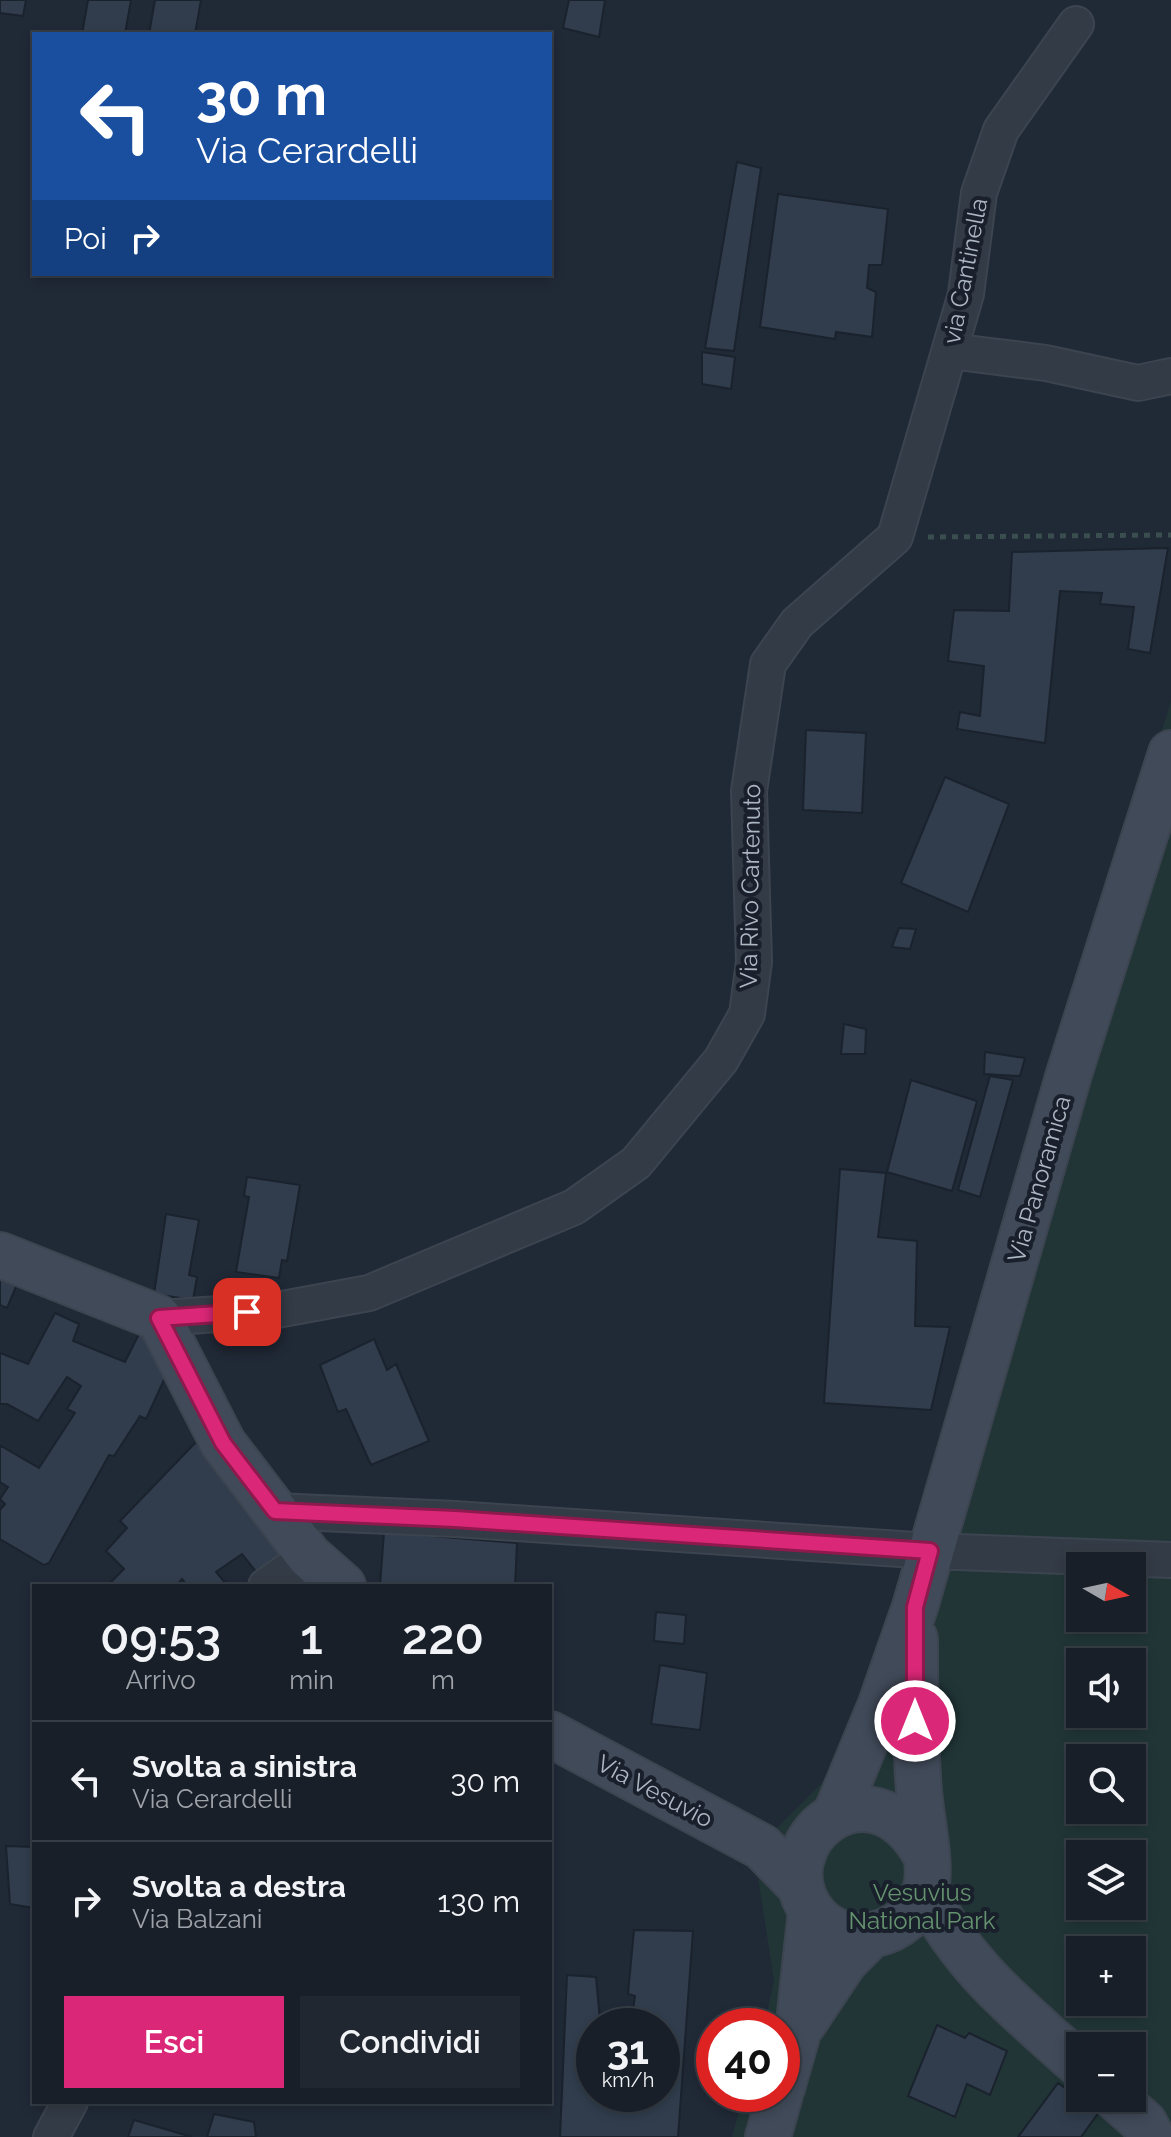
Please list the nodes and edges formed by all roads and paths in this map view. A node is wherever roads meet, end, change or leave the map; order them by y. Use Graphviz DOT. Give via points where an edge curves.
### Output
graph roads {
  1 [pos="1076,24"];
  2 [pos="950,351"];
  3 [pos="1171,376"];
  4 [pos="1171,535"];
  5 [pos="895,537"];
  6 [pos="1171,753"];
  7 [pos="0,1255"];
  8 [pos="159,1318"];
  9 [pos="275,1511"];
  10 [pos="930,1551"];
  11 [pos="309,1556"];
  12 [pos="1171,1560"];
  13 [pos="269,1584"];
  14 [pos="341,1584"];
  15 [pos="915,1607"];
  16 [pos="552,1735"];
  17 [pos="821,1829"];
  18 [pos="762,1847"];
  19 [pos="924,1871"];
  20 [pos="806,1898"];
  21 [pos="879,1934"];
  22 [pos="980,1975"];
  23 [pos="799,2008"];
  24 [pos="800,2029"];
  25 [pos="1066,2052"];
  26 [pos="69,2104"];
  27 [pos="775,2112"];
  28 [pos="1132,2112"];
  29 [pos="51,2137"];
  30 [pos="768,2137"];
  31 [pos="1152,2137"];
  1 -- 2 [label="street, via Cantinella" via="1001,130 979,193 966,294"];
  2 -- 3 [label="street" via="1046,363 1138,383"];
  2 -- 5 [label="street, via Cantinella"];
  4 -- 5 [label="path"];
  5 -- 8 [label="street, Via Rivo Cartenuto" via="797,623 768,664 749,791 754,962 747,1014 721,1060 636,1163 574,1207 369,1293 277,1310"];
  6 -- 10 [label="street, Via Panoramica" via="1069,1074"];
  7 -- 8 [label="street"];
  8 -- 9 [label="street" via="223,1443"];
  9 -- 10 [label="street"];
  9 -- 11 [label="street"];
  10 -- 12 [label="street"];
  10 -- 15 [label="street, Via Panoramica"];
  11 -- 13 [label="street"];
  11 -- 14 [label="street"];
  15 -- 17 [label="street, Via Panoramica" via="881,1704"];
  15 -- 19 [label="street, Via Panoramica"];
  16 -- 18 [label="street, Via Vesuvio"];
  17 -- 18 [label="street"];
  17 -- 19 [label="street" via="869,1809 893,1815 912,1830"];
  17 -- 20 [label="street, Via Panoramica" via="801,1864"];
  18 -- 20 [label="street, Via Vesuvio"];
  19 -- 21 [label="street, Via Panoramica" via="917,1908 905,1922"];
  19 -- 22 [label="street" via="942,1924"];
  20 -- 21 [label="street" via="827,1926 847,1935"];
  20 -- 23 [label="street, Via Panoramica"];
  21 -- 22 [label="street" via="929,1944"];
  21 -- 24 [label="street, Via Panoramica" via="845,1961"];
  22 -- 25 [label="street"];
  26 -- 29 [label="street"];
  27 -- 30 [label="street, Via Panoramica"];
  28 -- 31 [label="street"];
}
